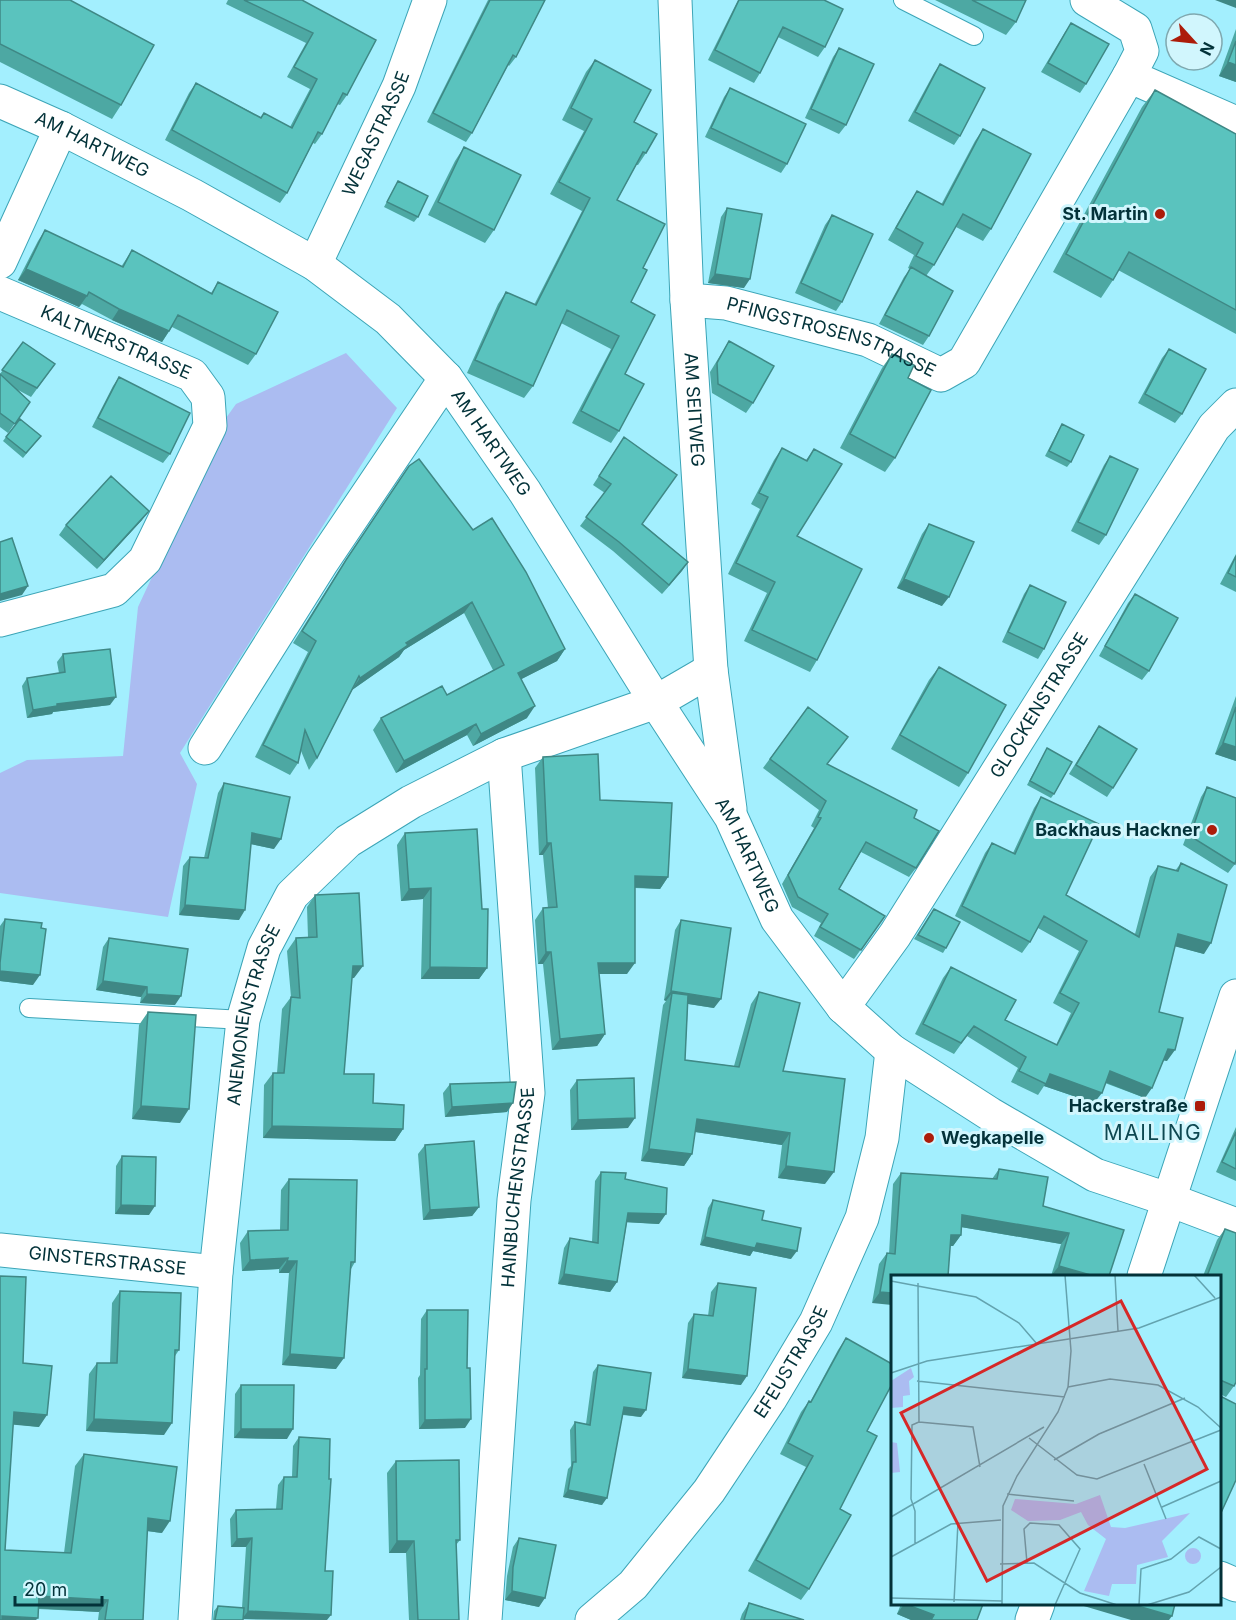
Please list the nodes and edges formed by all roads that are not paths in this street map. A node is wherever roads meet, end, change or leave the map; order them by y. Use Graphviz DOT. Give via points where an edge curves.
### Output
graph roads {
  1 [pos="675,0"];
  2 [pos="903,0"];
  3 [pos="1087,0"];
  4 [pos="428,1"];
  5 [pos="974,36"];
  6 [pos="1129,76"];
  7 [pos="0,101"];
  8 [pos="1236,123"];
  9 [pos="61,128"];
  10 [pos="0,262"];
  11 [pos="315,264"];
  12 [pos="0,293"];
  13 [pos="687,300"];
  14 [pos="446,378"];
  15 [pos="1236,405"];
  16 [pos="0,620"];
  17 [pos="711,670"];
  18 [pos="656,702"];
  19 [pos="205,748"];
  20 [pos="504,755"];
  21 [pos="731,817"];
  22 [pos="1236,996"];
  23 [pos="843,1007"];
  24 [pos="29,1008"];
  25 [pos="243,1020"];
  26 [pos="892,1051"];
  27 [pos="1170,1200"];
  28 [pos="1236,1226"];
  29 [pos="0,1250"];
  30 [pos="216,1272"];
  31 [pos="1144,1275"];
  32 [pos="1221,1578"];
  33 [pos="1236,1585"];
  34 [pos="1038,1605"];
  35 [pos="195,1620"];
  36 [pos="485,1620"];
  37 [pos="592,1620"];
  38 [pos="1032,1620"];
  1 -- 13 [label="street, AM SEITWEG"];
  2 -- 5 [label="lane"];
  3 -- 6 [label="street" via="1135,29 1142,51"];
  4 -- 11 [label="street, WEGASTRASSE" via="399,86"];
  6 -- 8 [label="street"];
  6 -- 13 [label="street, PFINGSTROSENSTRASSE" via="964,362 941,375 868,340 726,303"];
  7 -- 9 [label="street, AM HARTWEG"];
  9 -- 10 [label="street"];
  9 -- 11 [label="street, AM HARTWEG"];
  11 -- 14 [label="street, AM HARTWEG" via="388,319"];
  12 -- 16 [label="street, KALTNERSTRASSE" via="192,375 208,397 210,426 146,560 114,590"];
  13 -- 17 [label="street, AM SEITWEG"];
  14 -- 18 [label="street, AM HARTWEG" via="525,492"];
  14 -- 19 [label="street, AM HARTWEG" via="322,562"];
  15 -- 23 [label="street, GLOCKENSTRASSE" via="1214,427 895,935"];
  17 -- 18 [label="street, ANEMONENSTRASSE"];
  17 -- 21 [label="street, AM SEITWEG"];
  18 -- 20 [label="street, ANEMONENSTRASSE"];
  18 -- 21 [label="street, AM HARTWEG"];
  20 -- 25 [label="street, ANEMONENSTRASSE" via="411,802 348,841 292,895 264,948"];
  20 -- 36 [label="street, HAINBUCHENSTRASSE" via="528,1094 514,1200"];
  21 -- 23 [label="street, AM HARTWEG" via="777,919"];
  22 -- 27 [label="street"];
  23 -- 26 [label="street, AM HARTWEG"];
  24 -- 25 [label="lane"];
  25 -- 30 [label="street, ANEMONENSTRASSE"];
  26 -- 27 [label="street, AM HARTWEG" via="1095,1175"];
  26 -- 37 [label="street, EFEUSTRASSE" via="882,1138 862,1218 816,1322 709,1491 633,1585"];
  27 -- 28 [label="street, AM HARTWEG"];
  27 -- 31 [label="street"];
  29 -- 30 [label="street, GINSTERSTRASSE"];
  30 -- 35 [label="street, ANEMONENSTRASSE"];
  32 -- 33 [label="street"];
  34 -- 38 [label="street"];
}
